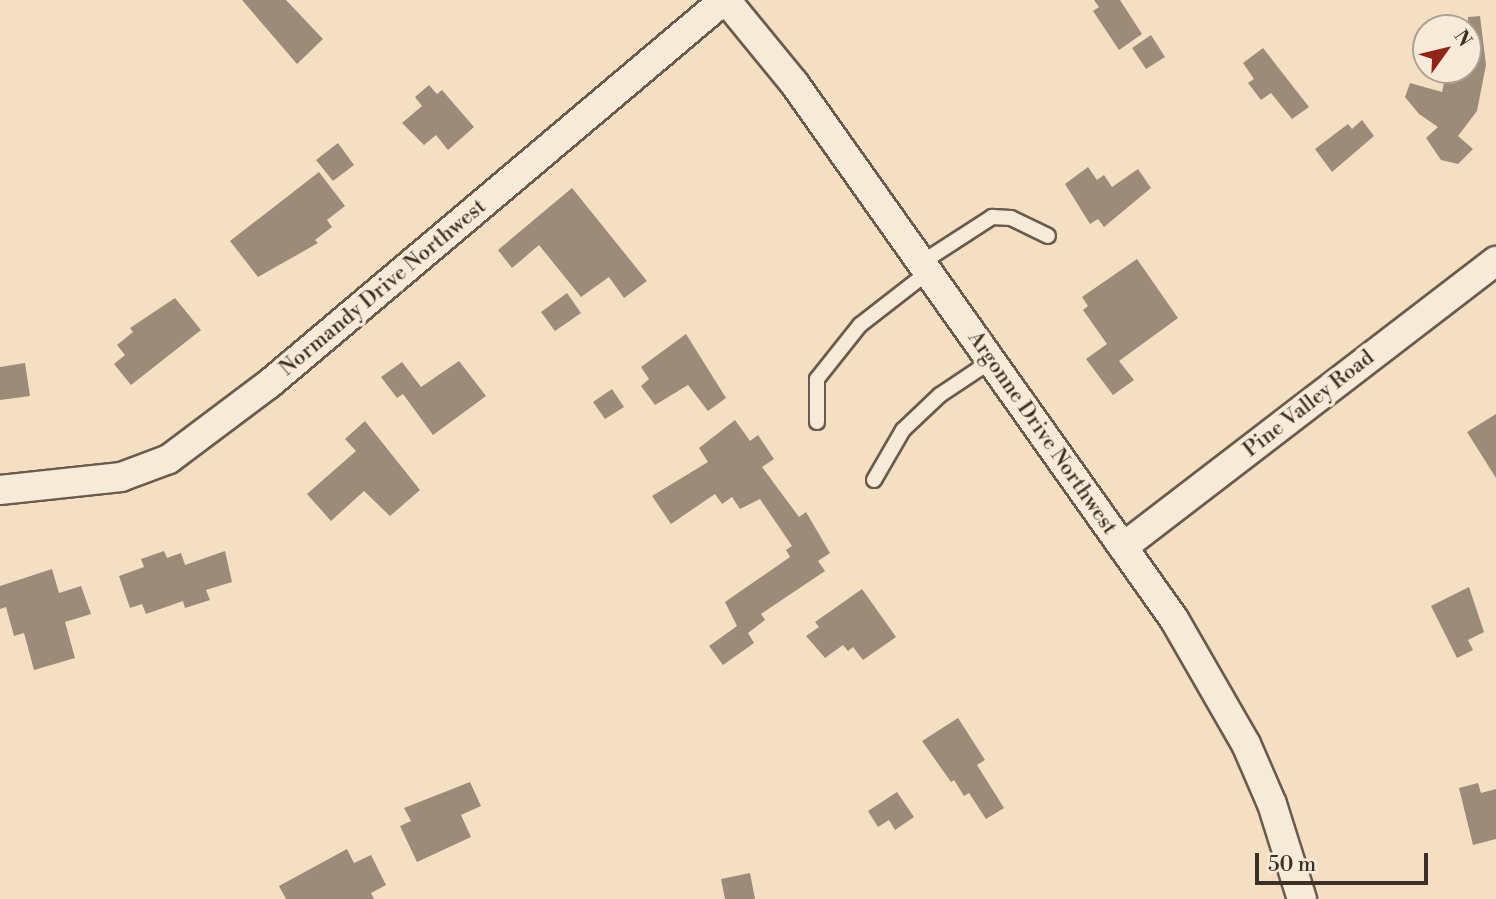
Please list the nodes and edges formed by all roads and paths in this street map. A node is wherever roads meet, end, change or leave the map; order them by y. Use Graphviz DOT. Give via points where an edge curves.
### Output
graph roads {
  1 [pos="725,0"];
  2 [pos="1048,236"];
  3 [pos="1496,261"];
  4 [pos="925,268"];
  5 [pos="990,361"];
  6 [pos="817,422"];
  7 [pos="874,481"];
  8 [pos="0,490"];
  9 [pos="1123,547"];
  10 [pos="1303,899"];
  1 -- 4 [label="street, Argonne Drive Northwest" via="794,83"];
  1 -- 8 [label="street, Normandy Drive Northwest" via="269,384 169,459 121,477"];
  2 -- 4 [label="lane" via="1011,218 992,217"];
  3 -- 9 [label="street, Pine Valley Road"];
  4 -- 5 [label="street, Argonne Drive Northwest"];
  4 -- 6 [label="lane" via="860,325 817,379"];
  5 -- 7 [label="lane" via="940,395 903,430"];
  5 -- 9 [label="street, Argonne Drive Northwest"];
  9 -- 10 [label="street, Argonne Drive Northwest" via="1211,677 1246,744 1272,804"];
}
